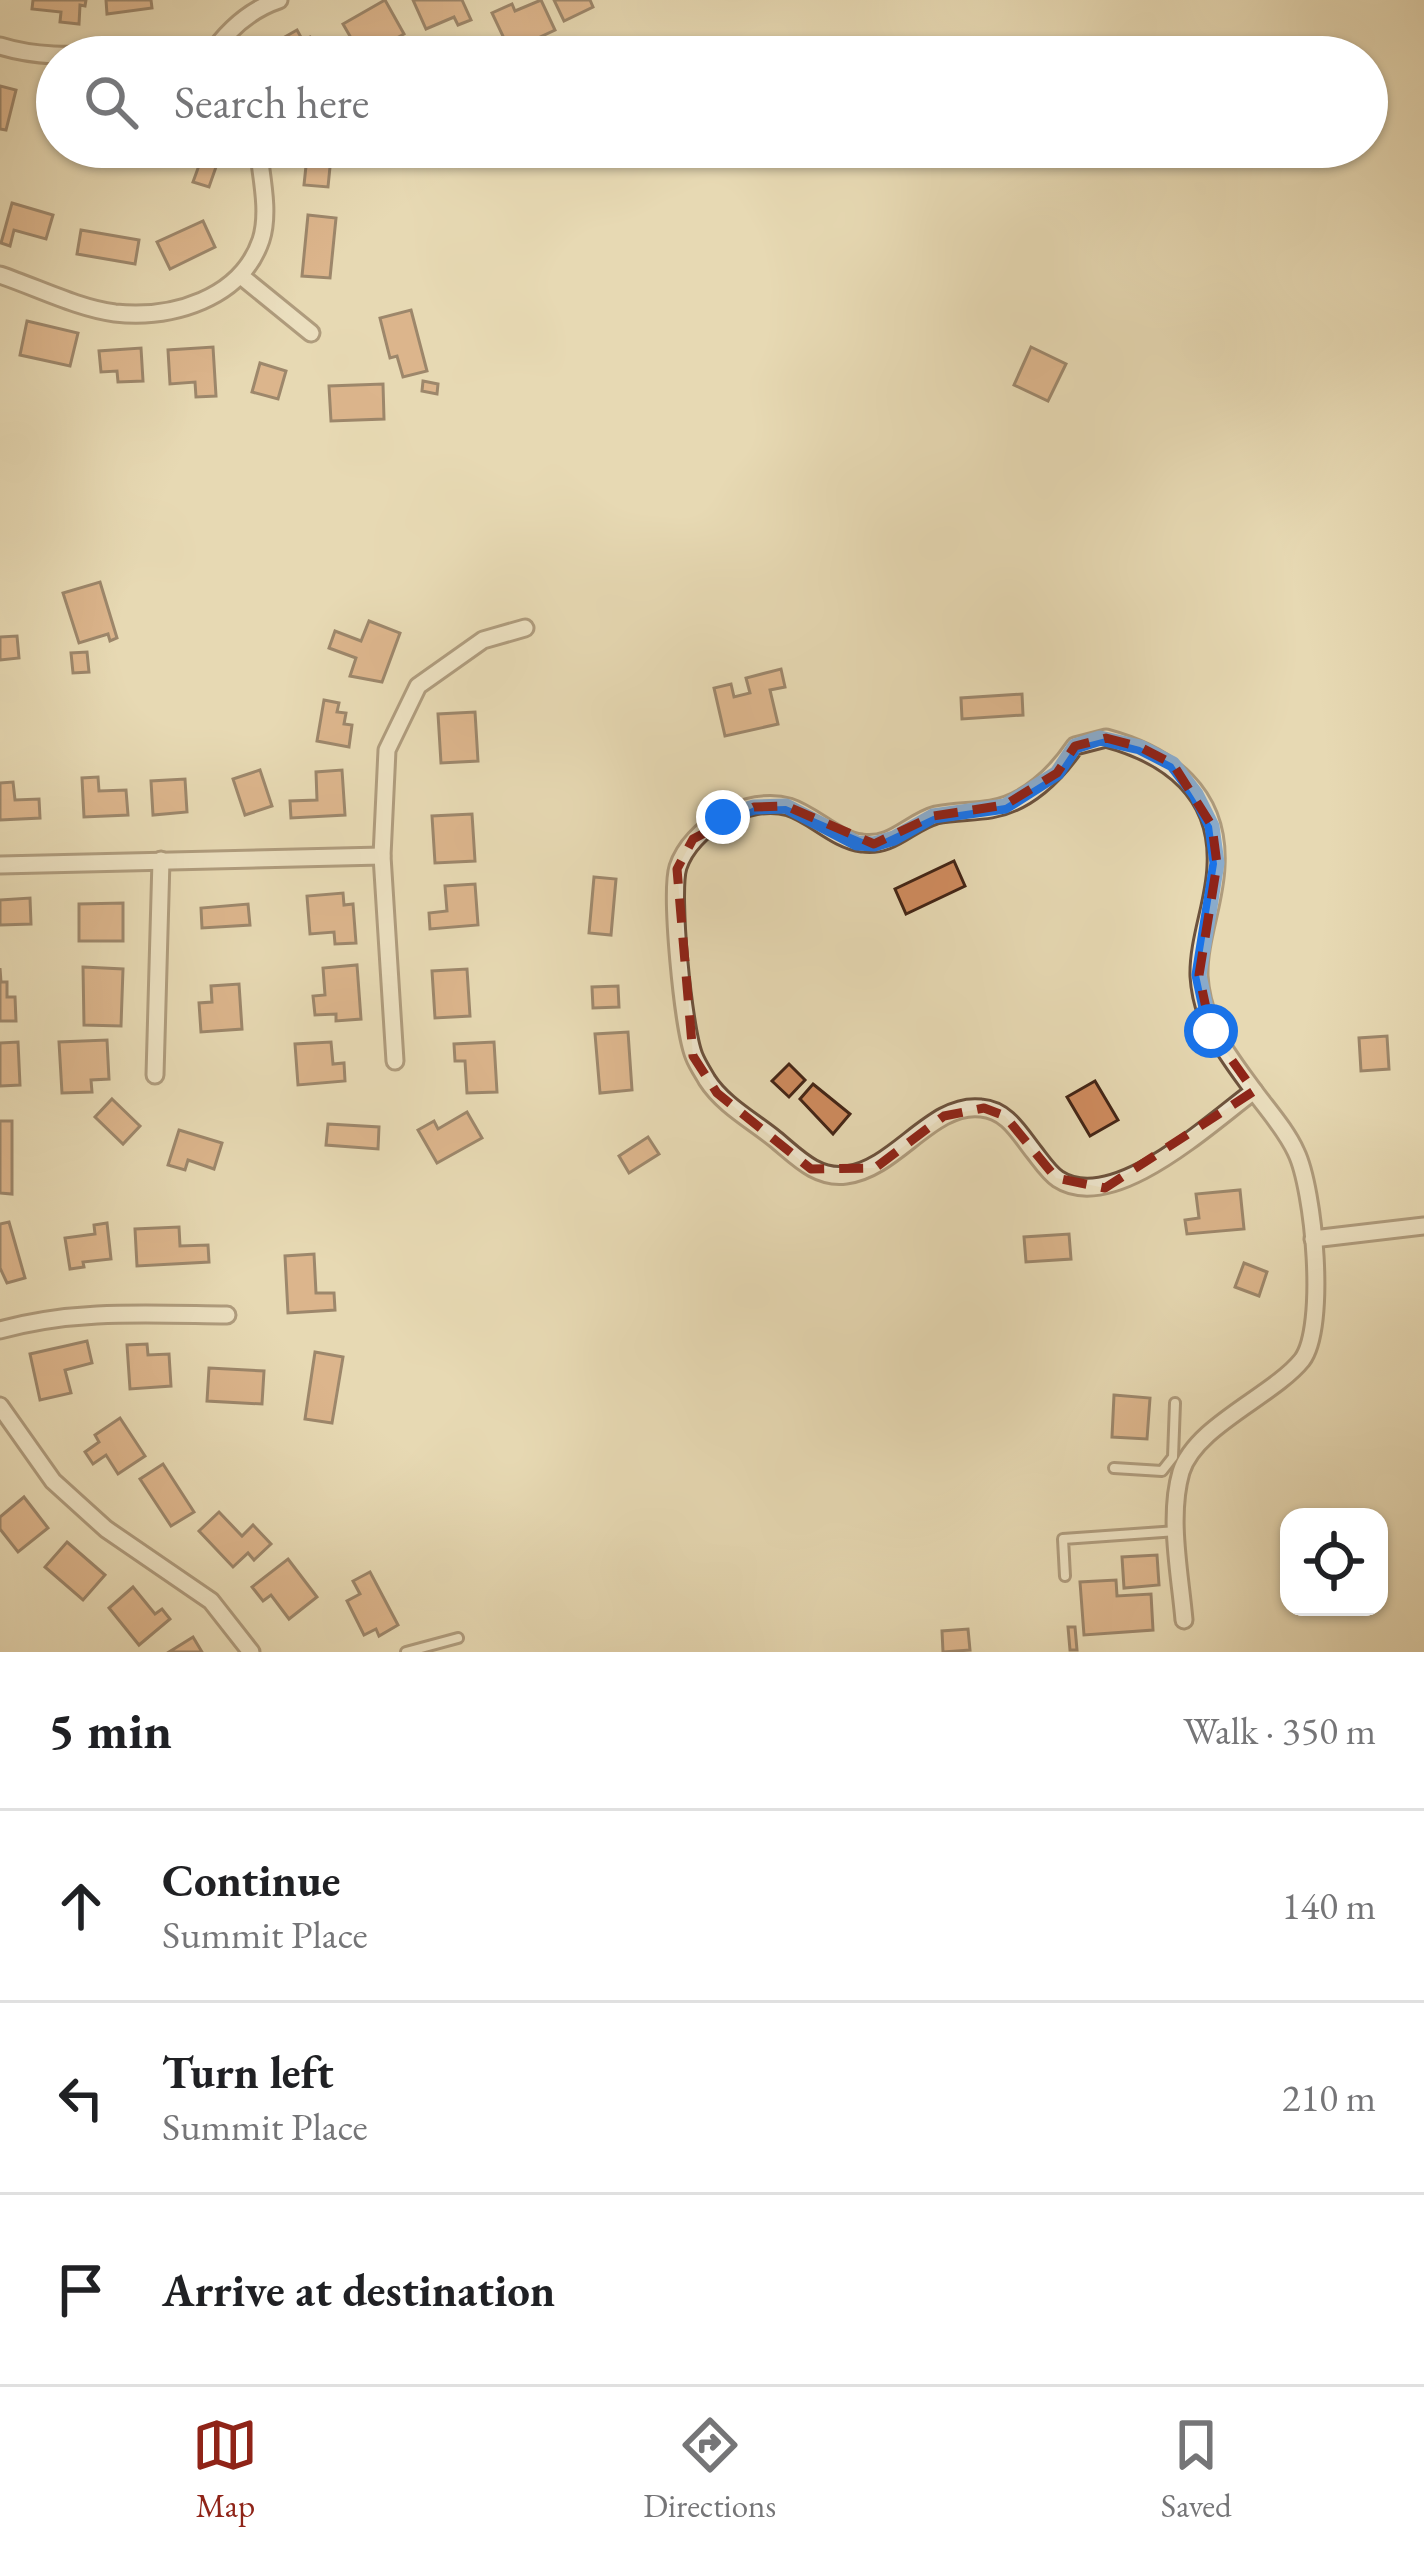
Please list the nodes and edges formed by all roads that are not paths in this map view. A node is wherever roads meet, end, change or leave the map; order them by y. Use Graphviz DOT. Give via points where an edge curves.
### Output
graph roads {
  1 [pos="279,0"];
  2 [pos="223,36"];
  3 [pos="0,46"];
  4 [pos="36,56"];
  5 [pos="261,168"];
  6 [pos="0,275"];
  7 [pos="241,276"];
  8 [pos="311,333"];
  9 [pos="525,628"];
  10 [pos="382,856"];
  11 [pos="161,860"];
  12 [pos="0,865"];
  13 [pos="395,1061"];
  14 [pos="155,1075"];
  15 [pos="1254,1091"];
  16 [pos="1424,1226"];
  17 [pos="1313,1239"];
  18 [pos="227,1315"];
  19 [pos="0,1330"];
  20 [pos="1175,1403"];
  21 [pos="0,1406"];
  22 [pos="1175,1467"];
  23 [pos="1114,1468"];
  24 [pos="1178,1531"];
  25 [pos="1065,1576"];
  26 [pos="1184,1619"];
  27 [pos="458,1638"];
  28 [pos="251,1652"];
  29 [pos="406,1652"];
  1 -- 2 [label="street"];
  3 -- 4 [label="street"];
  5 -- 7 [label="street" via="261,239"];
  6 -- 7 [label="street" via="112,313 160,313 205,301"];
  7 -- 8 [label="street"];
  9 -- 10 [label="street" via="483,640 418,686 387,750"];
  10 -- 11 [label="street"];
  10 -- 13 [label="street"];
  11 -- 12 [label="street"];
  11 -- 14 [label="street"];
  15 -- 15 [label="street" via="1142,1172 1105,1188 1056,1178 1006,1116 984,1108 944,1116 874,1168 836,1176 811,1169 717,1093 694,1056 677,869 693,839 754,807 786,806 874,844 933,816 1005,806 1057,773 1075,746 1100,738 1140,747 1173,764 1212,826 1217,863 1199,975 1211,1031"];
  15 -- 17 [label="street" via="1295,1149"];
  16 -- 17 [label="street"];
  17 -- 22 [label="street" via="1314,1333 1302,1359"];
  18 -- 19 [label="street" via="91,1312"];
  20 -- 22 [label="lane"];
  21 -- 28 [label="street" via="53,1481 106,1529 211,1601"];
  22 -- 23 [label="lane"];
  22 -- 24 [label="street"];
  24 -- 25 [label="lane" via="1063,1539"];
  24 -- 26 [label="street"];
  27 -- 29 [label="lane"];
}
